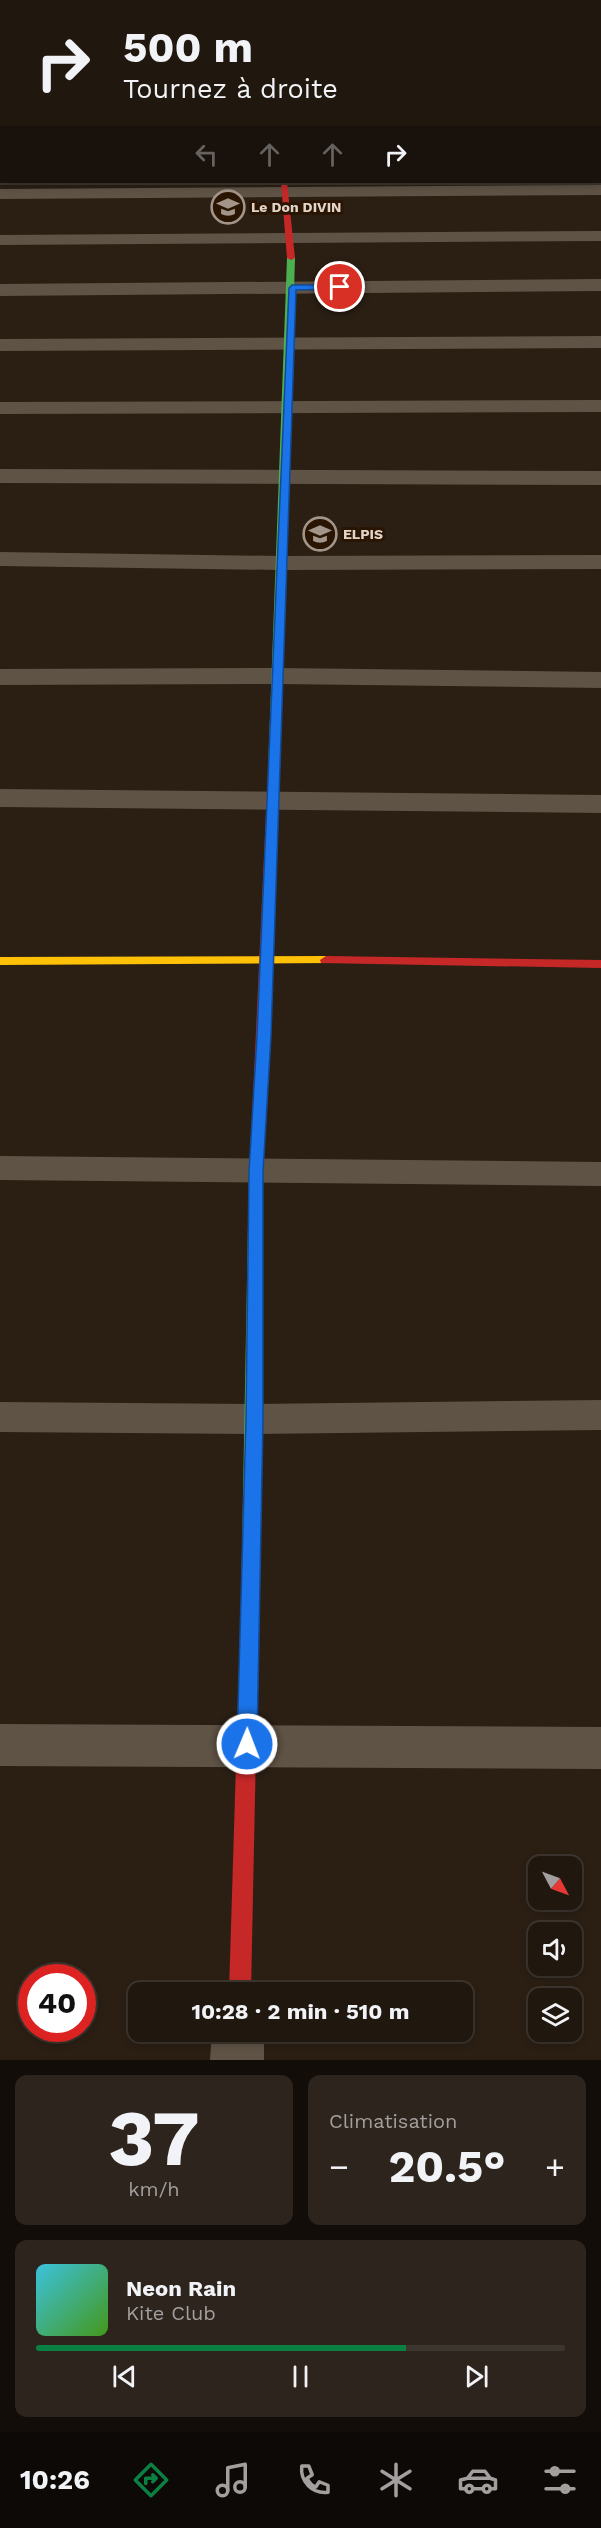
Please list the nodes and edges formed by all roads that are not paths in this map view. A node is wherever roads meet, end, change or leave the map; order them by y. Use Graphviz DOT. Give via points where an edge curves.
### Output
graph roads {
  1 [pos="284,186"];
  2 [pos="601,190"];
  3 [pos="0,194"];
  4 [pos="601,236"];
  5 [pos="291,238"];
  6 [pos="0,240"];
  7 [pos="601,285"];
  8 [pos="292,288"];
  9 [pos="0,290"];
  10 [pos="601,342"];
  11 [pos="290,344"];
  12 [pos="0,345"];
  13 [pos="601,406"];
  14 [pos="288,407"];
  15 [pos="0,408"];
  16 [pos="0,476"];
  17 [pos="285,477"];
  18 [pos="601,478"];
  19 [pos="0,559"];
  20 [pos="601,562"];
  21 [pos="281,563"];
  22 [pos="278,676"];
  23 [pos="0,677"];
  24 [pos="601,680"];
  25 [pos="0,798"];
  26 [pos="273,801"];
  27 [pos="601,804"];
  28 [pos="267,959"];
  29 [pos="0,961"];
  30 [pos="601,964"];
  31 [pos="0,1168"];
  32 [pos="256,1172"];
  33 [pos="601,1174"];
  34 [pos="601,1415"];
  35 [pos="0,1417"];
  36 [pos="254,1419"];
  37 [pos="247,1744"];
  38 [pos="0,1745"];
  39 [pos="601,1748"];
  40 [pos="240,1982"];
  41 [pos="238,2042"];
  42 [pos="237,2060"];
  1 -- 2 [label="street"];
  1 -- 3 [label="street"];
  1 -- 5 [label="street"];
  4 -- 5 [label="street"];
  5 -- 6 [label="street"];
  5 -- 8 [label="street"];
  7 -- 8 [label="street"];
  8 -- 9 [label="street"];
  8 -- 11 [label="street"];
  10 -- 11 [label="street"];
  11 -- 12 [label="street"];
  11 -- 14 [label="street"];
  13 -- 14 [label="street"];
  14 -- 15 [label="street"];
  14 -- 17 [label="street"];
  16 -- 17 [label="street"];
  17 -- 18 [label="street"];
  17 -- 21 [label="street"];
  19 -- 21 [label="street"];
  20 -- 21 [label="street"];
  21 -- 22 [label="street"];
  22 -- 23 [label="street"];
  22 -- 24 [label="street"];
  22 -- 26 [label="street"];
  25 -- 26 [label="street"];
  26 -- 27 [label="street"];
  26 -- 28 [label="street"];
  28 -- 29 [label="street"];
  28 -- 30 [label="street"];
  28 -- 32 [label="street"];
  31 -- 32 [label="street"];
  32 -- 33 [label="street"];
  32 -- 36 [label="street"];
  34 -- 36 [label="street"];
  35 -- 36 [label="street"];
  36 -- 37 [label="street"];
  37 -- 38 [label="street"];
  37 -- 39 [label="street"];
  37 -- 40 [label="street"];
  41 -- 42 [label="street"];
}
